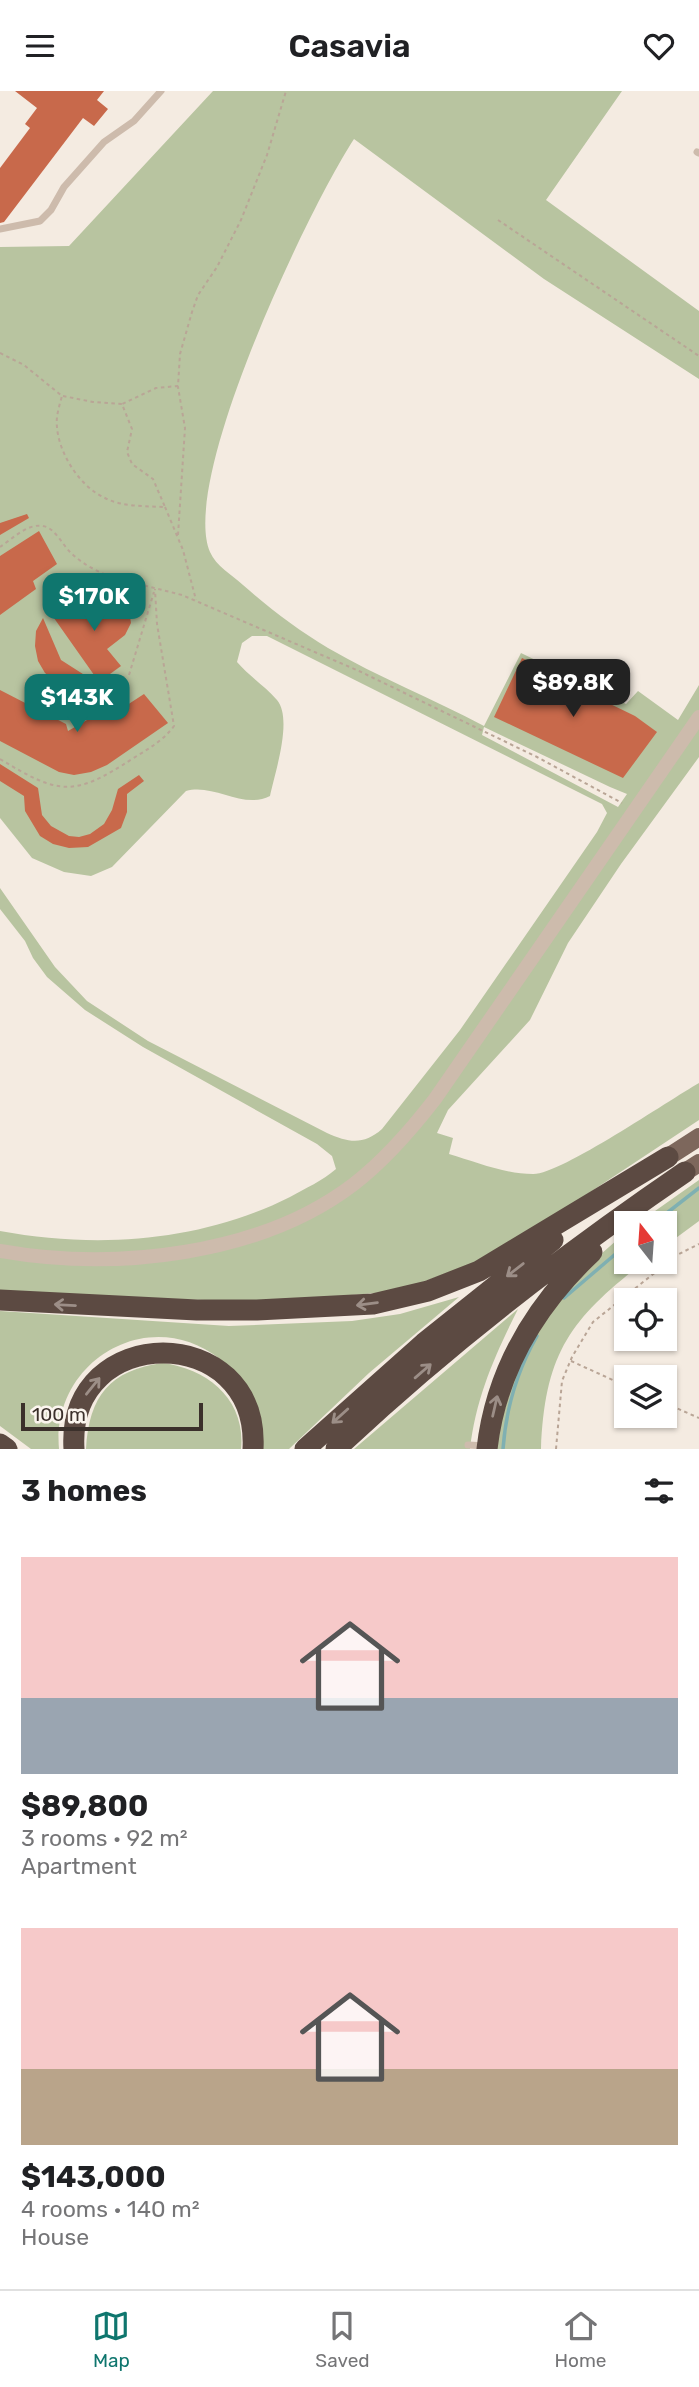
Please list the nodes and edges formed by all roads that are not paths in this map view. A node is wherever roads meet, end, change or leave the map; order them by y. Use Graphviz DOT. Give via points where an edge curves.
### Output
graph roads {
  1 [pos="161,91"];
  2 [pos="0,229"];
  3 [pos="699,717"];
  4 [pos="699,1137"];
  5 [pos="668,1157"];
  6 [pos="692,1167"];
  7 [pos="0,1251"];
  8 [pos="0,1300"];
  9 [pos="0,1444"];
  10 [pos="481,1447"];
  11 [pos="7,1449"];
  12 [pos="74,1449"];
  13 [pos="253,1449"];
  14 [pos="305,1449"];
  15 [pos="336,1449"];
  1 -- 2 [label="lane" via="134,121 104,142 40,221"];
  3 -- 7 [label="street" via="435,1099 395,1147 353,1185 273,1229 196,1249 106,1258"];
  4 -- 5 [label="main road"];
  5 -- 8 [label="highway, one-way" via="479,1271 446,1285 373,1304 197,1310"];
  5 -- 14 [label="highway, one-way" via="492,1288"];
  10 -- 6 [label="highway, one-way" via="508,1365 548,1299 592,1252"];
  15 -- 6 [label="highway, one-way" via="509,1301"];
  9 -- 11 [label="highway"];
  12 -- 13 [label="highway, one-way" via="77,1415 95,1383 121,1362 164,1351 200,1359 232,1384 249,1415"];
}
